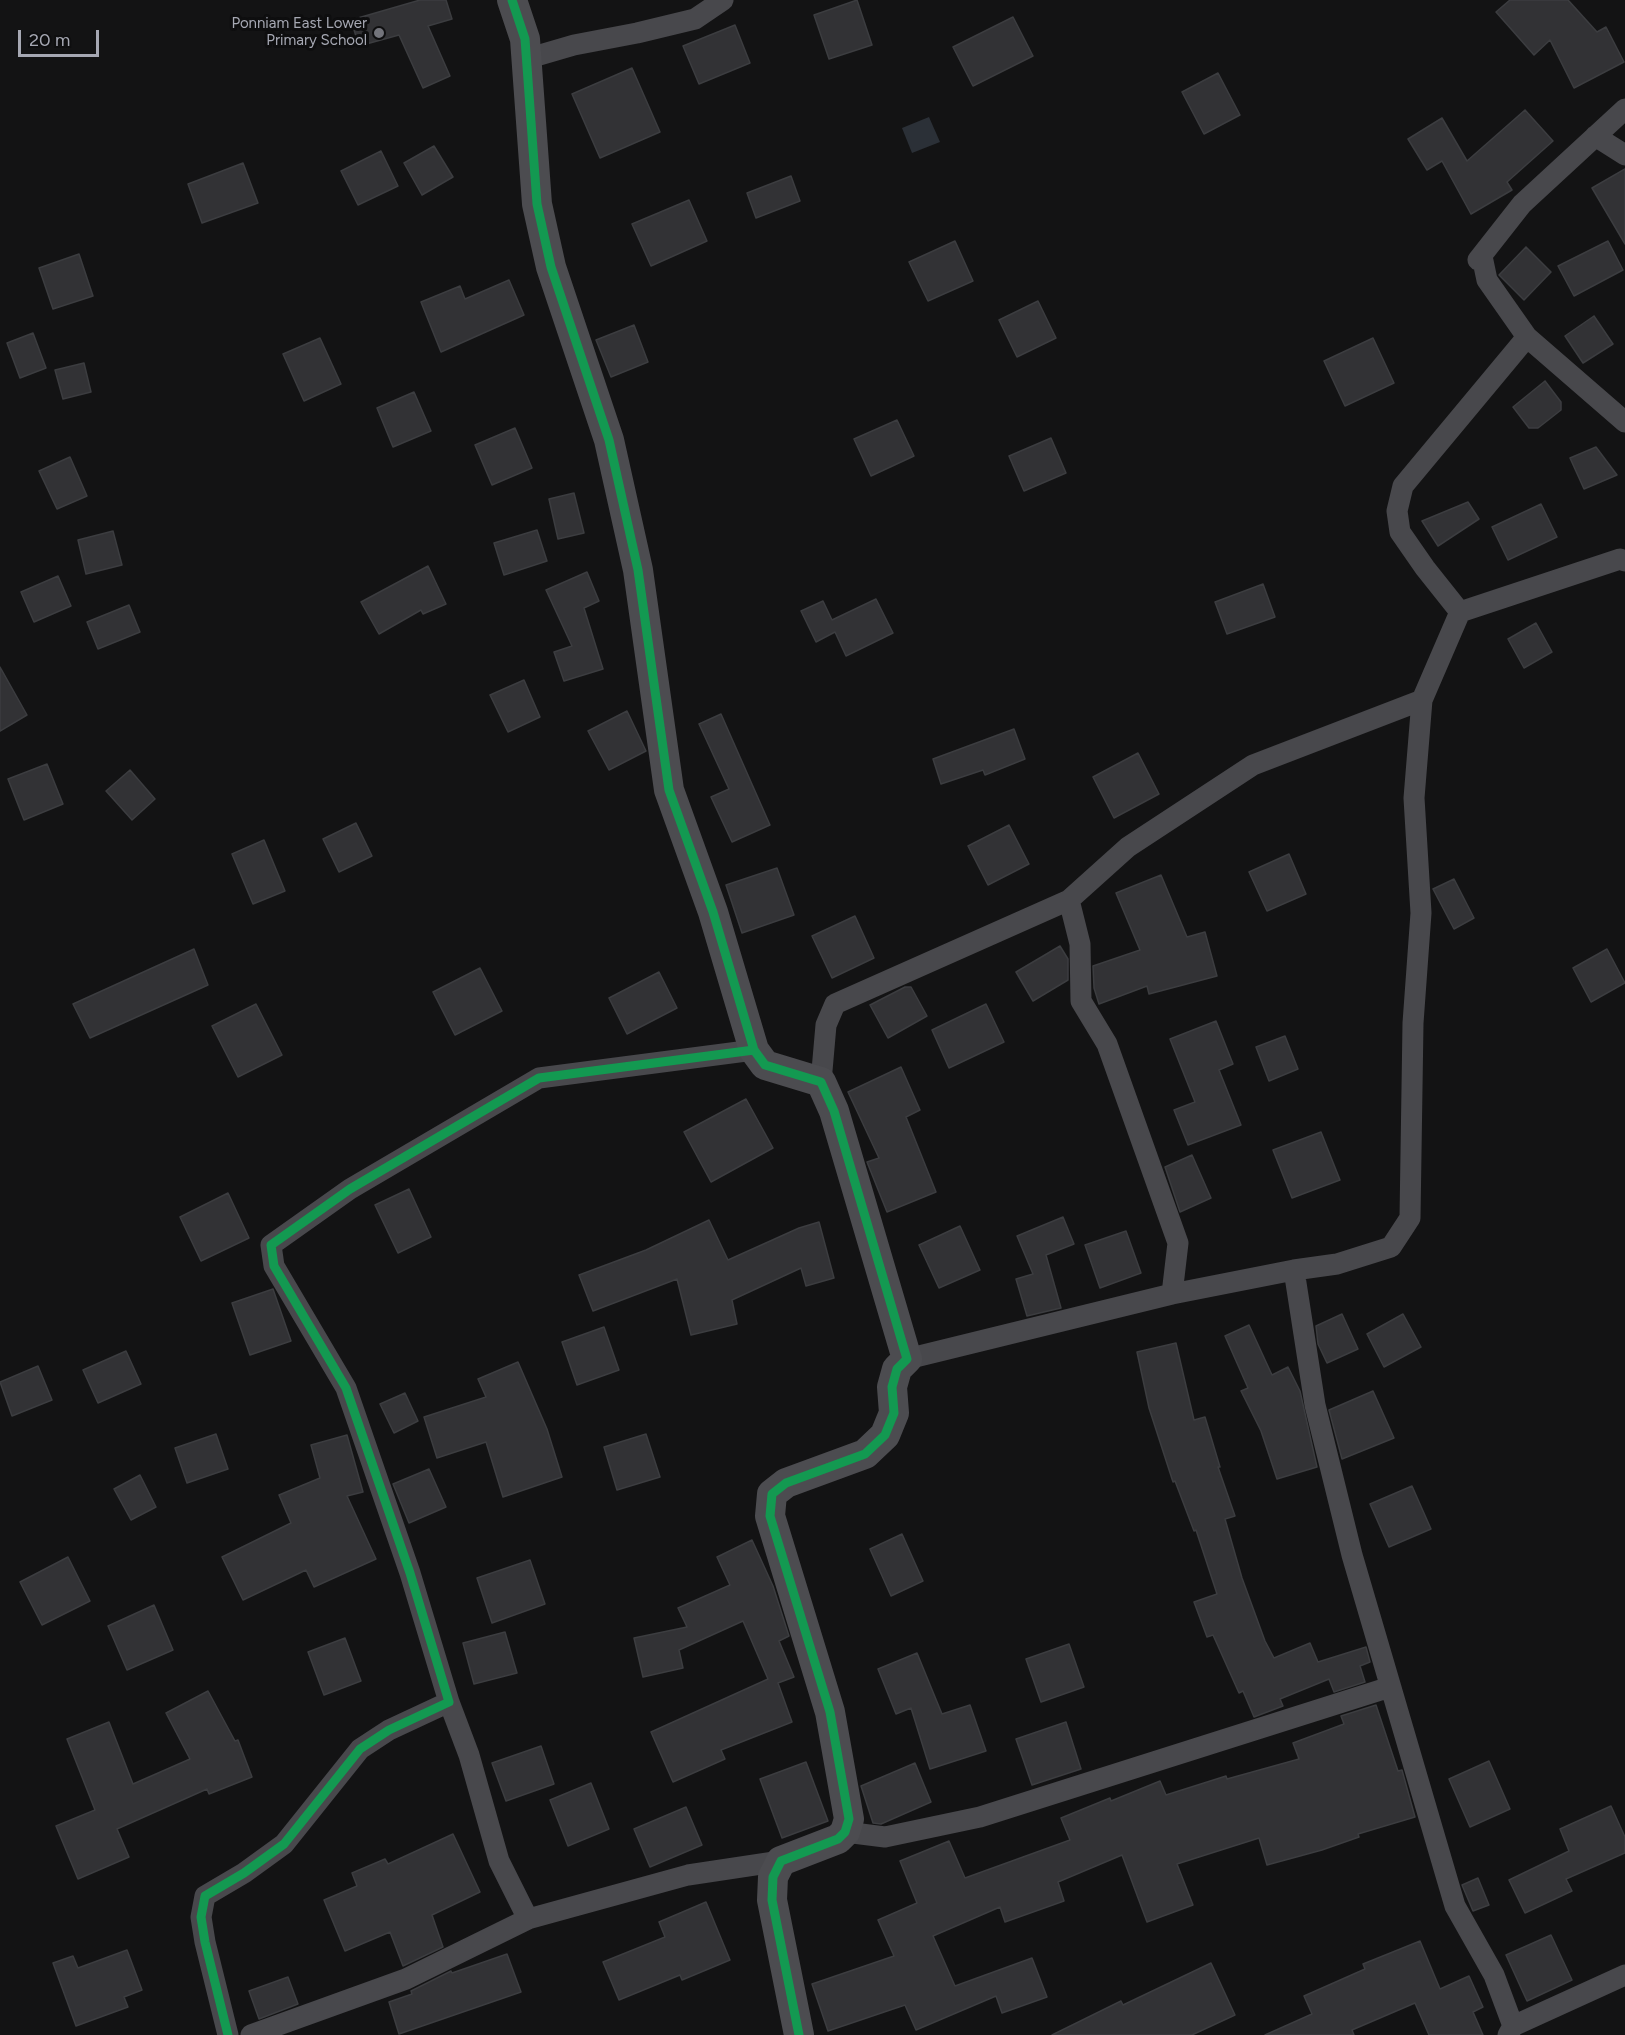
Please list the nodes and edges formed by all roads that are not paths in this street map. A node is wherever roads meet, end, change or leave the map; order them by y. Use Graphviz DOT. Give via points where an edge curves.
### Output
graph roads {
  1 [pos="512,0"];
  2 [pos="723,0"];
  3 [pos="526,59"];
  4 [pos="1625,109"];
  5 [pos="1595,136"];
  6 [pos="1625,155"];
  7 [pos="1527,337"];
  8 [pos="1625,422"];
  9 [pos="1625,561"];
  10 [pos="1460,612"];
  11 [pos="1422,700"];
  12 [pos="1069,900"];
  13 [pos="754,1050"];
  14 [pos="821,1082"];
  15 [pos="1294,1270"];
  16 [pos="1172,1294"];
  17 [pos="907,1359"];
  18 [pos="1390,1688"];
  19 [pos="449,1702"];
  20 [pos="845,1832"];
  21 [pos="781,1861"];
  22 [pos="528,1919"];
  23 [pos="1625,1975"];
  24 [pos="1511,2030"];
  25 [pos="228,2035"];
  26 [pos="251,2035"];
  27 [pos="799,2035"];
  1 -- 3 [label="street" via="525,39"];
  2 -- 3 [label="street" via="695,19"];
  3 -- 13 [label="street" via="537,204 551,267 609,440 638,570 669,790"];
  4 -- 5 [label="street"];
  5 -- 6 [label="street"];
  5 -- 7 [label="street" via="1522,204 1478,260 1483,261 1488,280"];
  7 -- 8 [label="street"];
  7 -- 10 [label="street" via="1403,486 1397,511 1400,532"];
  9 -- 10 [label="street" via="1620,559"];
  10 -- 11 [label="street"];
  11 -- 12 [label="street" via="1253,765 1128,847"];
  11 -- 15 [label="street" via="1414,798 1421,913 1413,1023 1410,1218 1391,1247 1337,1264"];
  12 -- 14 [label="street" via="835,1004 826,1025"];
  12 -- 16 [label="street" via="1080,944 1081,1001 1107,1044 1178,1243"];
  13 -- 14 [label="street" via="765,1065"];
  13 -- 19 [label="street" via="539,1078 350,1189 271,1245 273,1266 346,1388 410,1573"];
  14 -- 17 [label="street" via="834,1112"];
  15 -- 16 [label="street"];
  15 -- 18 [label="street" via="1315,1405"];
  16 -- 17 [label="street"];
  17 -- 20 [label="street" via="897,1369 892,1387 894,1413 885,1435 865,1454 795,1480 772,1494 770,1516 830,1712 847,1803 849,1819"];
  18 -- 20 [label="street" via="980,1817 885,1838"];
  18 -- 24 [label="street" via="1455,1906 1494,1975"];
  19 -- 22 [label="street" via="469,1755 499,1861"];
  19 -- 25 [label="street" via="389,1730 360,1749 284,1845 205,1896 201,1917 205,1942"];
  20 -- 21 [label="street" via="825,1846"];
  21 -- 22 [label="street" via="688,1875"];
  21 -- 27 [label="street" via="773,1877 772,1900"];
  22 -- 26 [label="street" via="406,1979"];
  23 -- 24 [label="street"];
}
